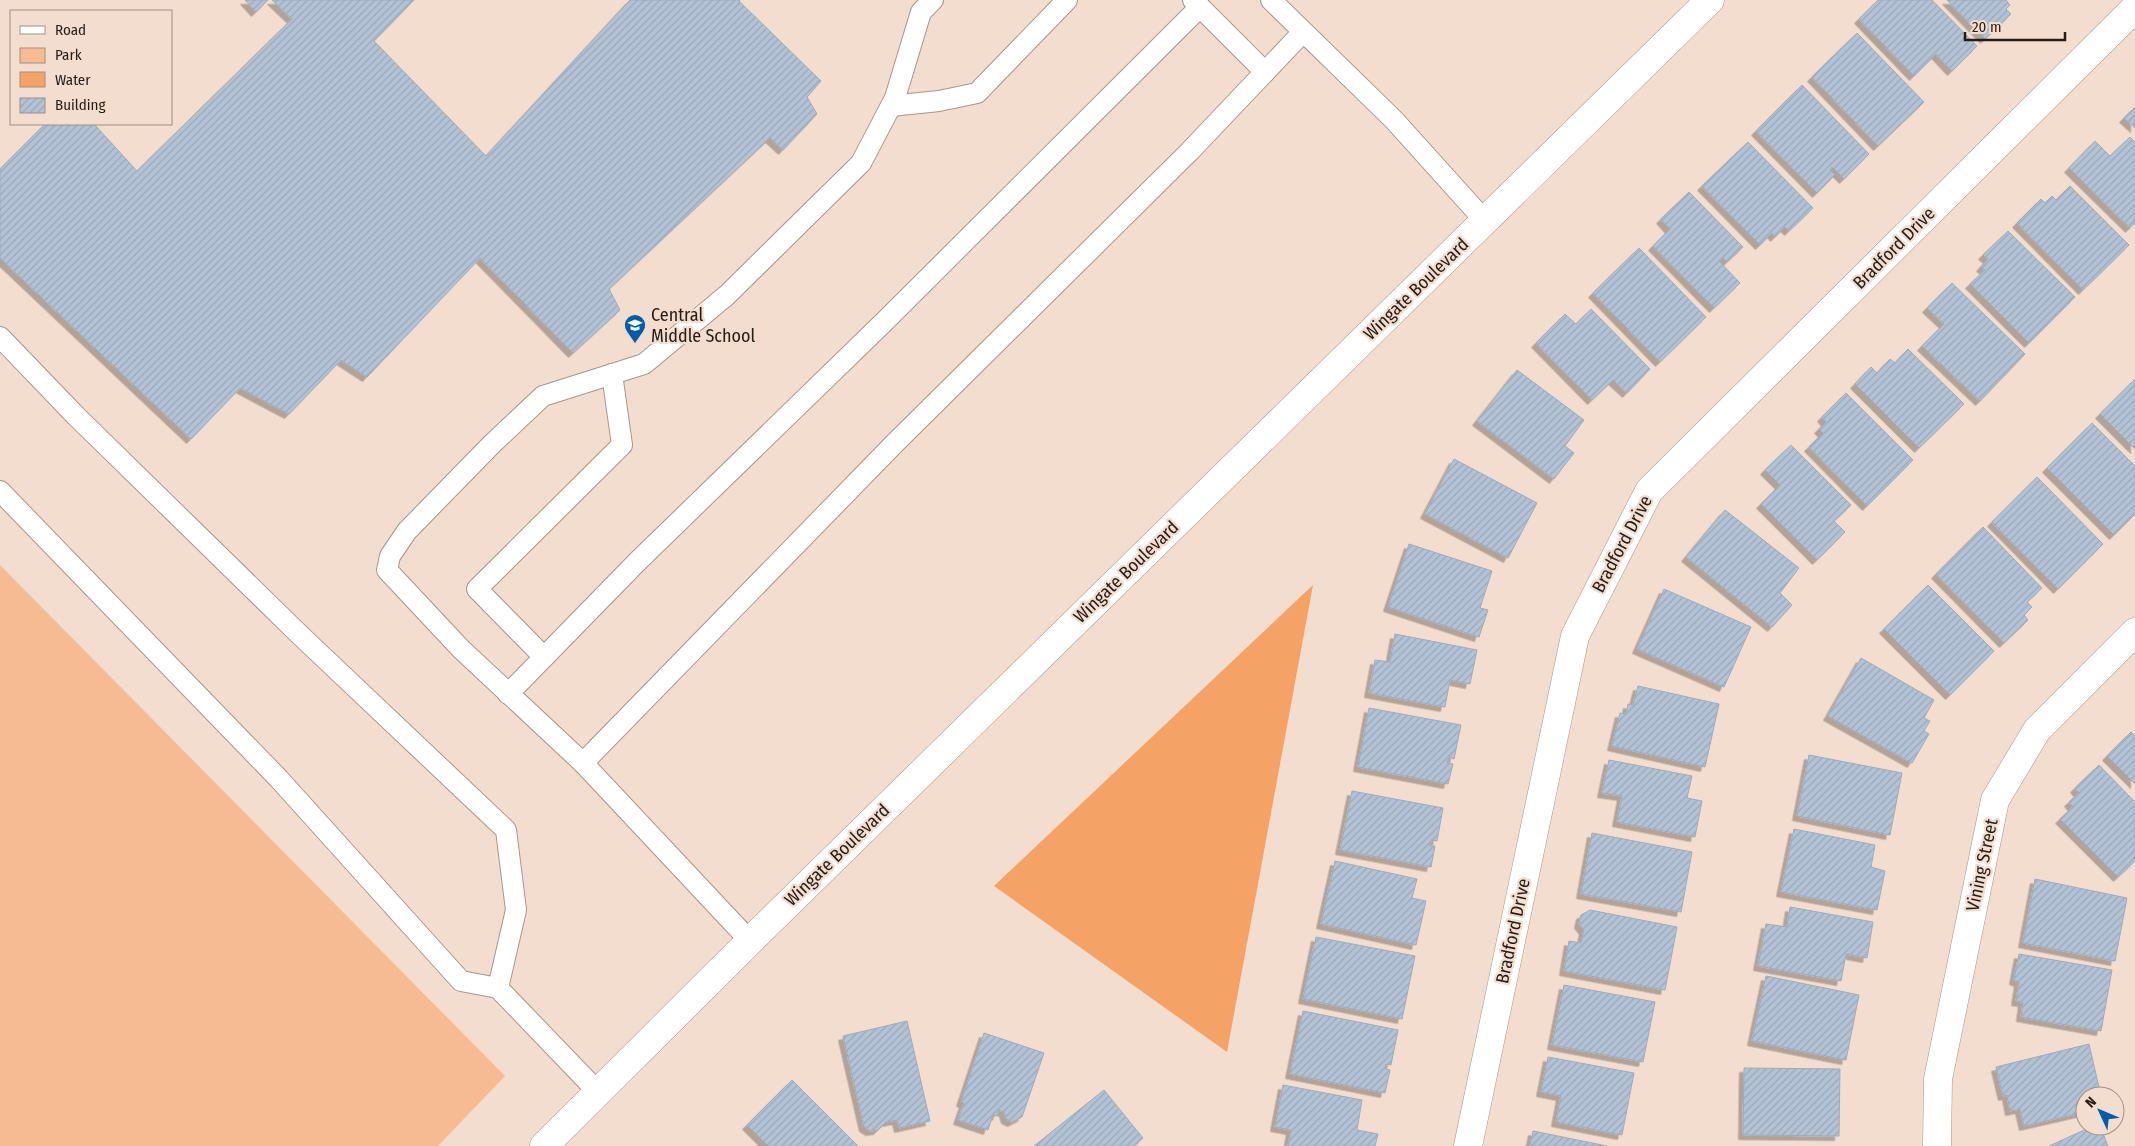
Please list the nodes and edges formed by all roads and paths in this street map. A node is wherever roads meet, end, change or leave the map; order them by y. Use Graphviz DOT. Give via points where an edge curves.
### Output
graph roads {
  1 [pos="933,0"];
  2 [pos="1066,0"];
  3 [pos="1271,0"];
  4 [pos="1710,0"];
  5 [pos="1196,3"];
  6 [pos="2135,8"];
  7 [pos="1303,32"];
  8 [pos="1265,72"];
  9 [pos="891,106"];
  10 [pos="1485,221"];
  11 [pos="0,337"];
  12 [pos="612,374"];
  13 [pos="0,491"];
  14 [pos="2135,632"];
  15 [pos="544,657"];
  16 [pos="508,694"];
  17 [pos="583,764"];
  18 [pos="750,941"];
  19 [pos="498,988"];
  20 [pos="599,1093"];
  21 [pos="544,1146"];
  22 [pos="1468,1146"];
  23 [pos="1937,1146"];
  1 -- 9 [label="lane" via="921,12"];
  2 -- 9 [label="lane" via="977,93"];
  3 -- 7 [label="lane"];
  4 -- 10 [label="street, Wingate Boulevard"];
  5 -- 8 [label="lane"];
  5 -- 15 [label="lane" via="885,322 637,562"];
  6 -- 22 [label="street, Bradford Drive" via="1649,491 1575,636"];
  7 -- 8 [label="lane"];
  7 -- 10 [label="lane" via="1394,120"];
  8 -- 17 [label="lane" via="1190,151 895,443"];
  9 -- 12 [label="lane" via="861,163 769,255 727,295 644,364"];
  10 -- 18 [label="street, Wingate Boulevard"];
  11 -- 19 [label="lane" via="301,636 506,830 516,910"];
  12 -- 15 [label="lane" via="622,446 477,589"];
  12 -- 16 [label="lane" via="543,396 407,531 390,556 387,570"];
  13 -- 19 [label="lane" via="279,779 461,981"];
  14 -- 23 [label="street, Vining Street" via="2037,730 1995,800 1938,1079"];
  15 -- 16 [label="lane"];
  16 -- 17 [label="lane"];
  17 -- 18 [label="lane"];
  18 -- 20 [label="street, Wingate Boulevard"];
  19 -- 20 [label="lane"];
  20 -- 21 [label="street, Wingate Boulevard"];
}
